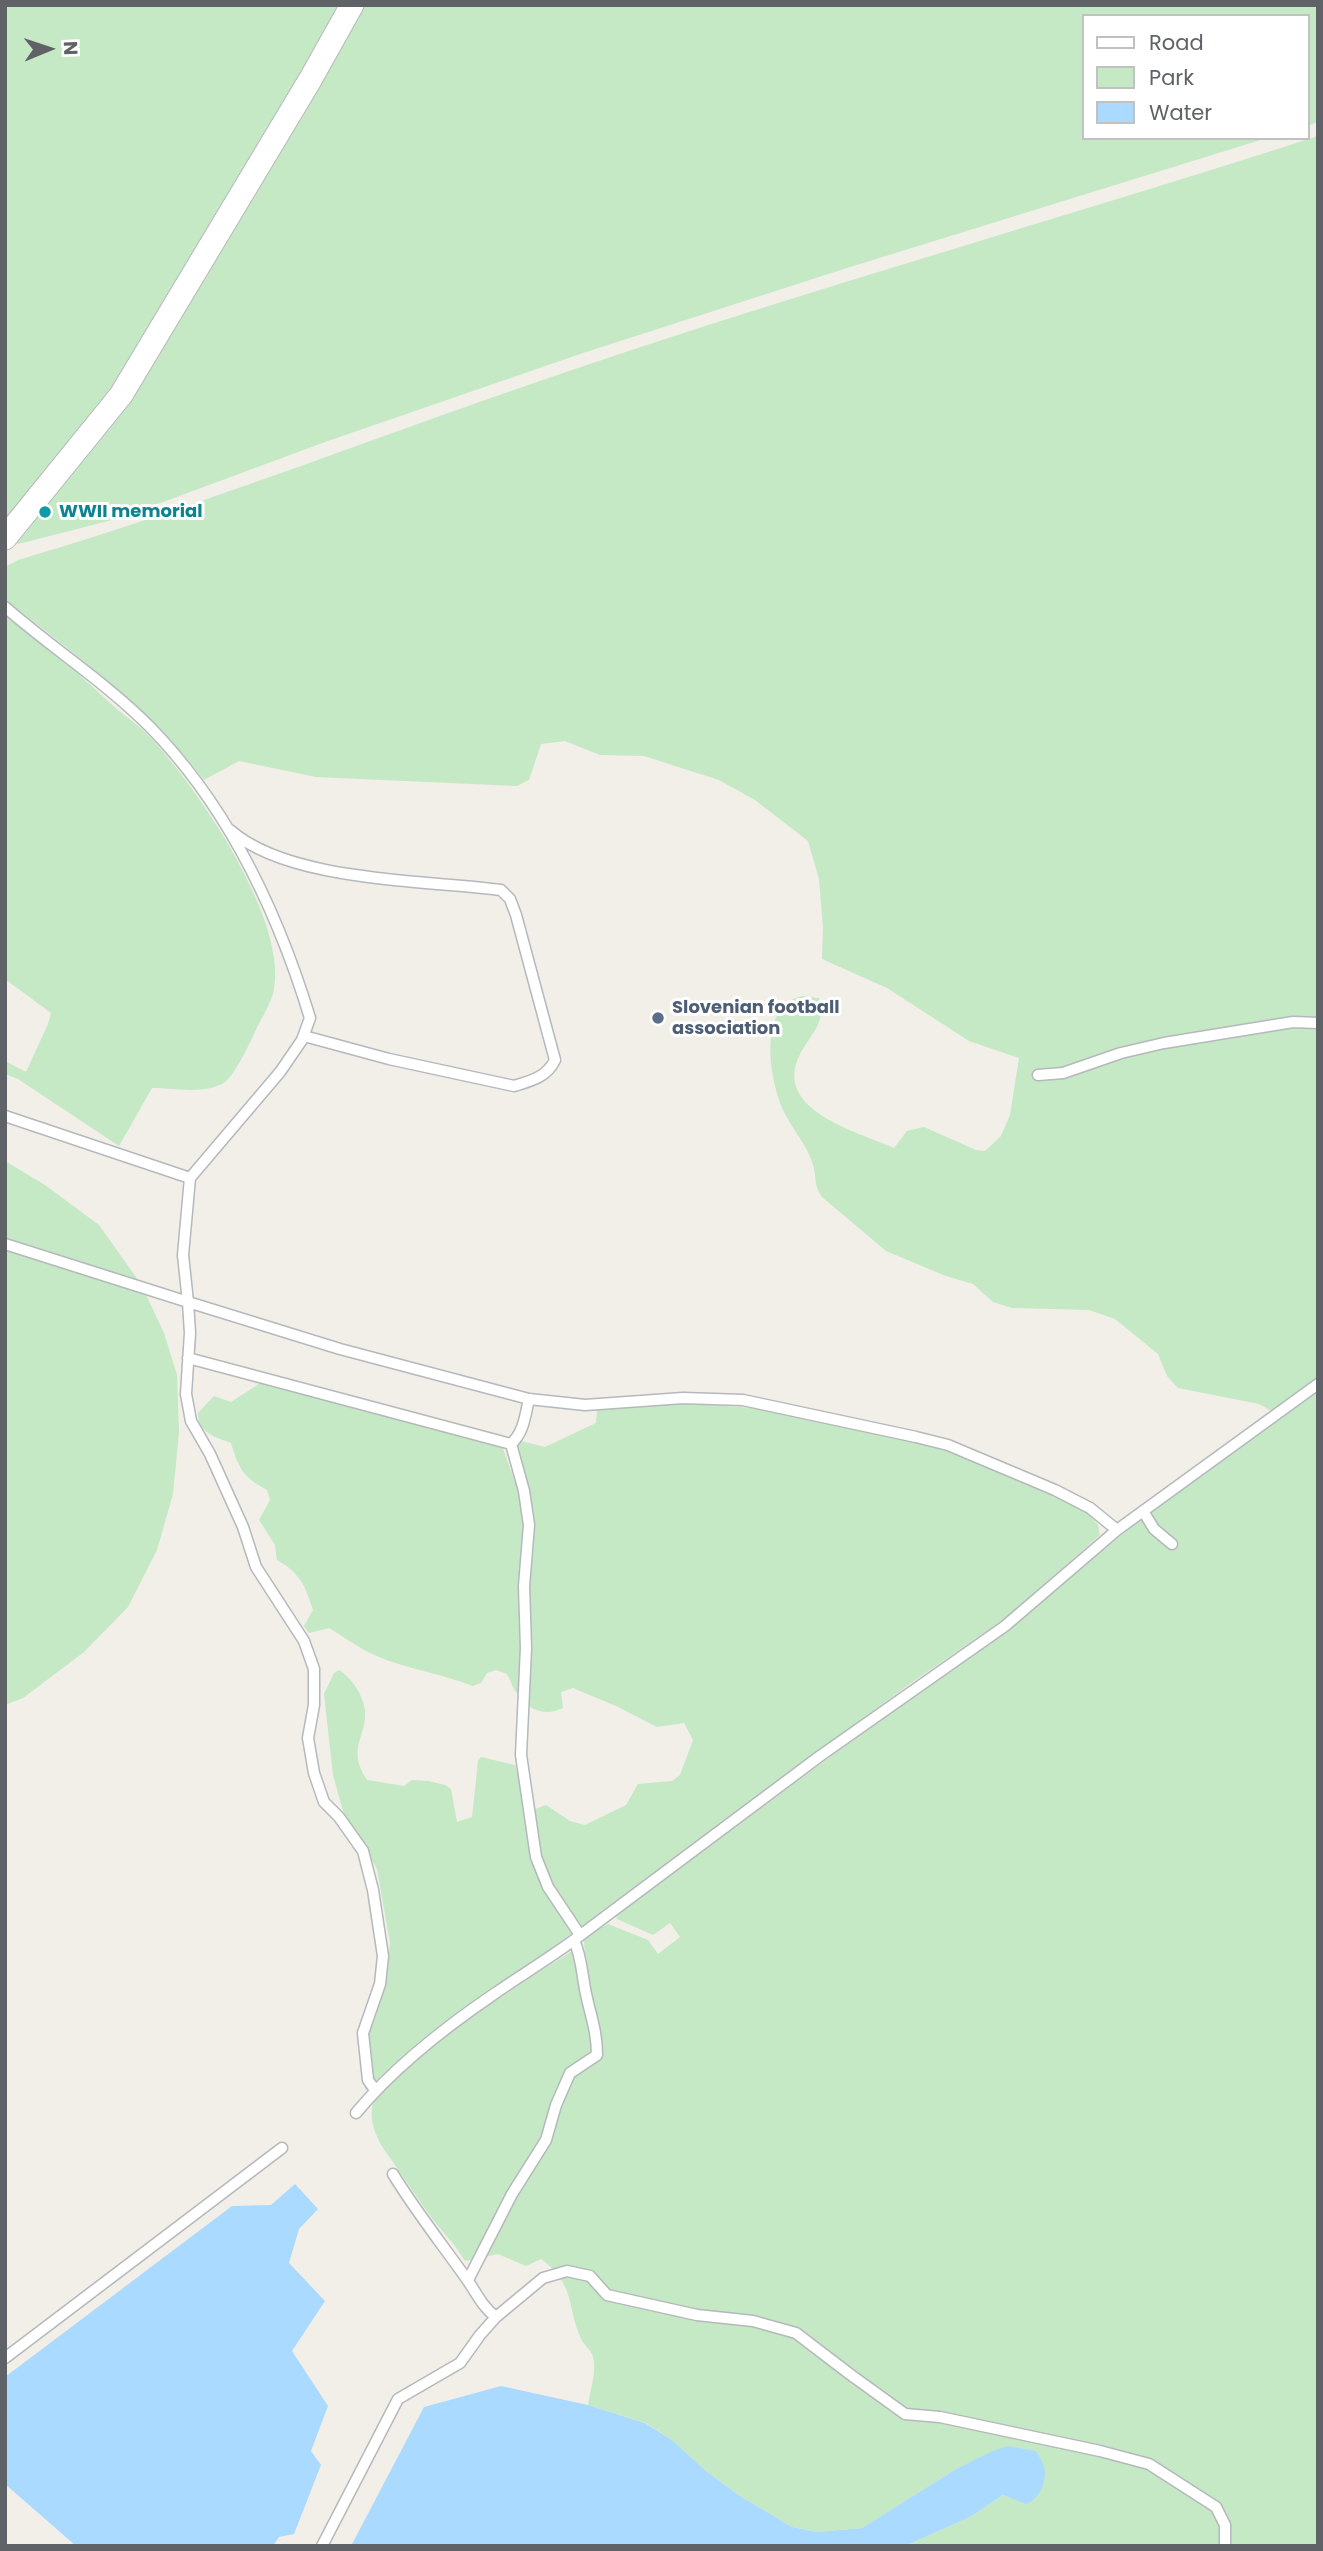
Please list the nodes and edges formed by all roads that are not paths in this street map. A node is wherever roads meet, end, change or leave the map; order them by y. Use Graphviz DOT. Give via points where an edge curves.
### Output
graph roads {
  1 [pos="352,5"];
  2 [pos="5,538"];
  3 [pos="5,607"];
  4 [pos="226,826"];
  5 [pos="1318,1023"];
  6 [pos="304,1036"];
  7 [pos="1038,1075"];
  8 [pos="5,1116"];
  9 [pos="190,1178"];
  10 [pos="5,1244"];
  11 [pos="188,1302"];
  12 [pos="188,1358"];
  13 [pos="1318,1384"];
  14 [pos="529,1399"];
  15 [pos="512,1444"];
  16 [pos="1143,1511"];
  17 [pos="1117,1530"];
  18 [pos="1171,1544"];
  19 [pos="577,1937"];
  20 [pos="374,2090"];
  21 [pos="356,2113"];
  22 [pos="282,2148"];
  23 [pos="393,2174"];
  24 [pos="468,2280"];
  25 [pos="496,2317"];
  26 [pos="5,2358"];
  27 [pos="322,2546"];
  28 [pos="1225,2546"];
  1 -- 2 [label="street" via="121,395"];
  3 -- 4 [label="lane" via="148,726 186,768"];
  4 -- 6 [label="lane" via="299,981 310,1018"];
  4 -- 6 [label="lane" via="245,843 314,866 501,890 516,915 555,1060 551,1069 535,1080 514,1086"];
  5 -- 7 [label="lane" via="1293,1022 1164,1042 1063,1073"];
  6 -- 9 [label="lane" via="280,1072"];
  8 -- 9 [label="lane"];
  9 -- 11 [label="lane" via="183,1255"];
  10 -- 11 [label="lane"];
  11 -- 12 [label="lane"];
  11 -- 14 [label="lane" via="340,1349"];
  12 -- 15 [label="lane"];
  12 -- 20 [label="lane" via="186,1394 191,1421 243,1527 256,1567 304,1641 314,1669 308,1738 324,1802 363,1851 383,1956 380,1984 363,2033 368,2080"];
  13 -- 16 [label="lane"];
  14 -- 15 [label="lane" via="524,1423"];
  14 -- 17 [label="lane" via="585,1405 683,1398 743,1401 843,1420 948,1445 1055,1490 1090,1508"];
  15 -- 19 [label="lane" via="529,1525 521,1755 536,1857"];
  16 -- 17 [label="lane"];
  16 -- 18 [label="lane"];
  17 -- 19 [label="lane" via="1005,1626"];
  19 -- 20 [label="lane" via="491,1996"];
  19 -- 24 [label="lane" via="597,2033 597,2055 570,2073 546,2140"];
  20 -- 21 [label="lane"];
  22 -- 26 [label="lane"];
  23 -- 24 [label="lane"];
  24 -- 25 [label="lane" via="485,2309"];
  25 -- 27 [label="lane" via="460,2363 398,2399"];
  25 -- 28 [label="lane" via="543,2278 567,2271 590,2276 607,2295 796,2333 905,2414 940,2417 1149,2464 1216,2507 1225,2525"];
}
